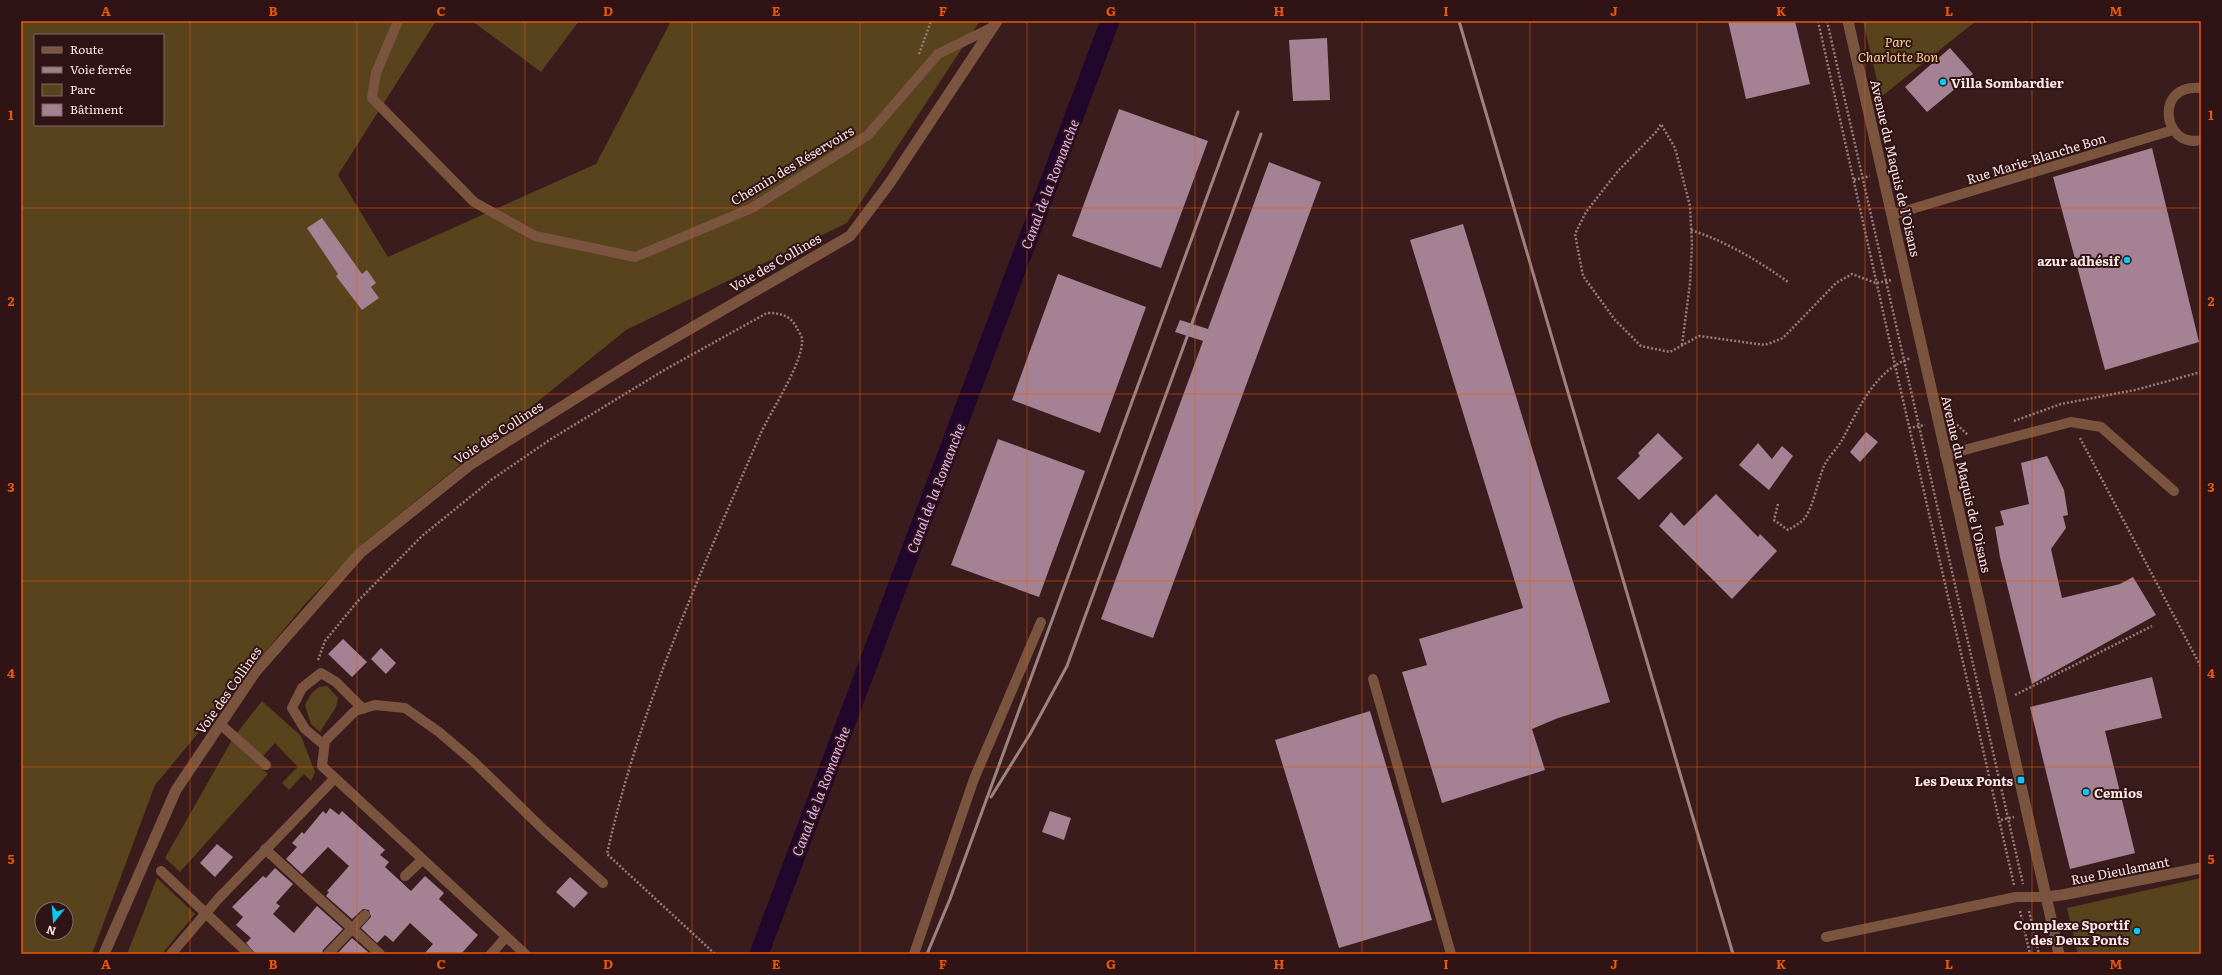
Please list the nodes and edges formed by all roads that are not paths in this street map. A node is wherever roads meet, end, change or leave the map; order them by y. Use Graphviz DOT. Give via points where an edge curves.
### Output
graph roads {
  1 [pos="398,21"];
  2 [pos="1848,21"];
  3 [pos="994,25"];
  4 [pos="2201,88"];
  5 [pos="2173,130"];
  6 [pos="2201,140"];
  7 [pos="1892,215"];
  8 [pos="1945,455"];
  9 [pos="2174,491"];
  10 [pos="1041,622"];
  11 [pos="1373,679"];
  12 [pos="363,709"];
  13 [pos="220,724"];
  14 [pos="324,745"];
  15 [pos="266,765"];
  16 [pos="334,779"];
  17 [pos="265,849"];
  18 [pos="422,860"];
  19 [pos="2201,868"];
  20 [pos="161,871"];
  21 [pos="405,876"];
  22 [pos="603,883"];
  23 [pos="2044,897"];
  24 [pos="205,912"];
  25 [pos="364,916"];
  26 [pos="352,928"];
  27 [pos="1826,936"];
  28 [pos="506,937"];
  29 [pos="104,954"];
  30 [pos="171,954"];
  31 [pos="249,954"];
  32 [pos="328,954"];
  33 [pos="380,954"];
  34 [pos="491,954"];
  35 [pos="525,954"];
  36 [pos="914,954"];
  37 [pos="1451,954"];
  38 [pos="2059,954"];
  1 -- 3 [label="lane, Chemin des Réservoirs" via="376,73 372,98 474,202 535,236 635,257 752,208 868,135 938,54"];
  2 -- 7 [label="street, Avenue du Maquis de l'Oisans"];
  3 -- 13 [label="street, Voie des Collines" via="890,184 850,236 638,359 471,464 360,553 256,671"];
  4 -- 5 [label="lane" via="2190,87 2178,92 2172,99 2167,114"];
  5 -- 6 [label="lane" via="2182,138"];
  5 -- 7 [label="lane, Rue Marie-Blanche Bon"];
  7 -- 8 [label="street, Avenue du Maquis de l'Oisans"];
  8 -- 9 [label="lane" via="2071,422 2101,427"];
  8 -- 23 [label="street, Avenue du Maquis de l'Oisans" via="2021,780"];
  10 -- 36 [label="lane" via="974,779"];
  11 -- 37 [label="lane"];
  12 -- 14 [label="lane" via="355,711"];
  12 -- 14 [label="lane" via="336,682 321,674 302,688 292,708 305,729"];
  12 -- 22 [label="lane" via="375,705 405,708 439,732"];
  13 -- 15 [label="lane"];
  13 -- 29 [label="street, Voie des Collines" via="176,790"];
  14 -- 16 [label="lane" via="322,766"];
  16 -- 17 [label="lane"];
  16 -- 18 [label="lane"];
  17 -- 24 [label="lane"];
  17 -- 26 [label="lane"];
  18 -- 21 [label="lane"];
  18 -- 28 [label="lane"];
  19 -- 23 [label="street, Rue Dieulamant"];
  20 -- 24 [label="lane"];
  23 -- 27 [label="lane" via="2021,896"];
  23 -- 38 [label="street, Avenue du Maquis de l'Oisans"];
  24 -- 30 [label="lane"];
  24 -- 31 [label="lane"];
  25 -- 26 [label="lane"];
  26 -- 32 [label="lane"];
  26 -- 33 [label="lane"];
  28 -- 34 [label="lane"];
  28 -- 35 [label="lane"];
}
